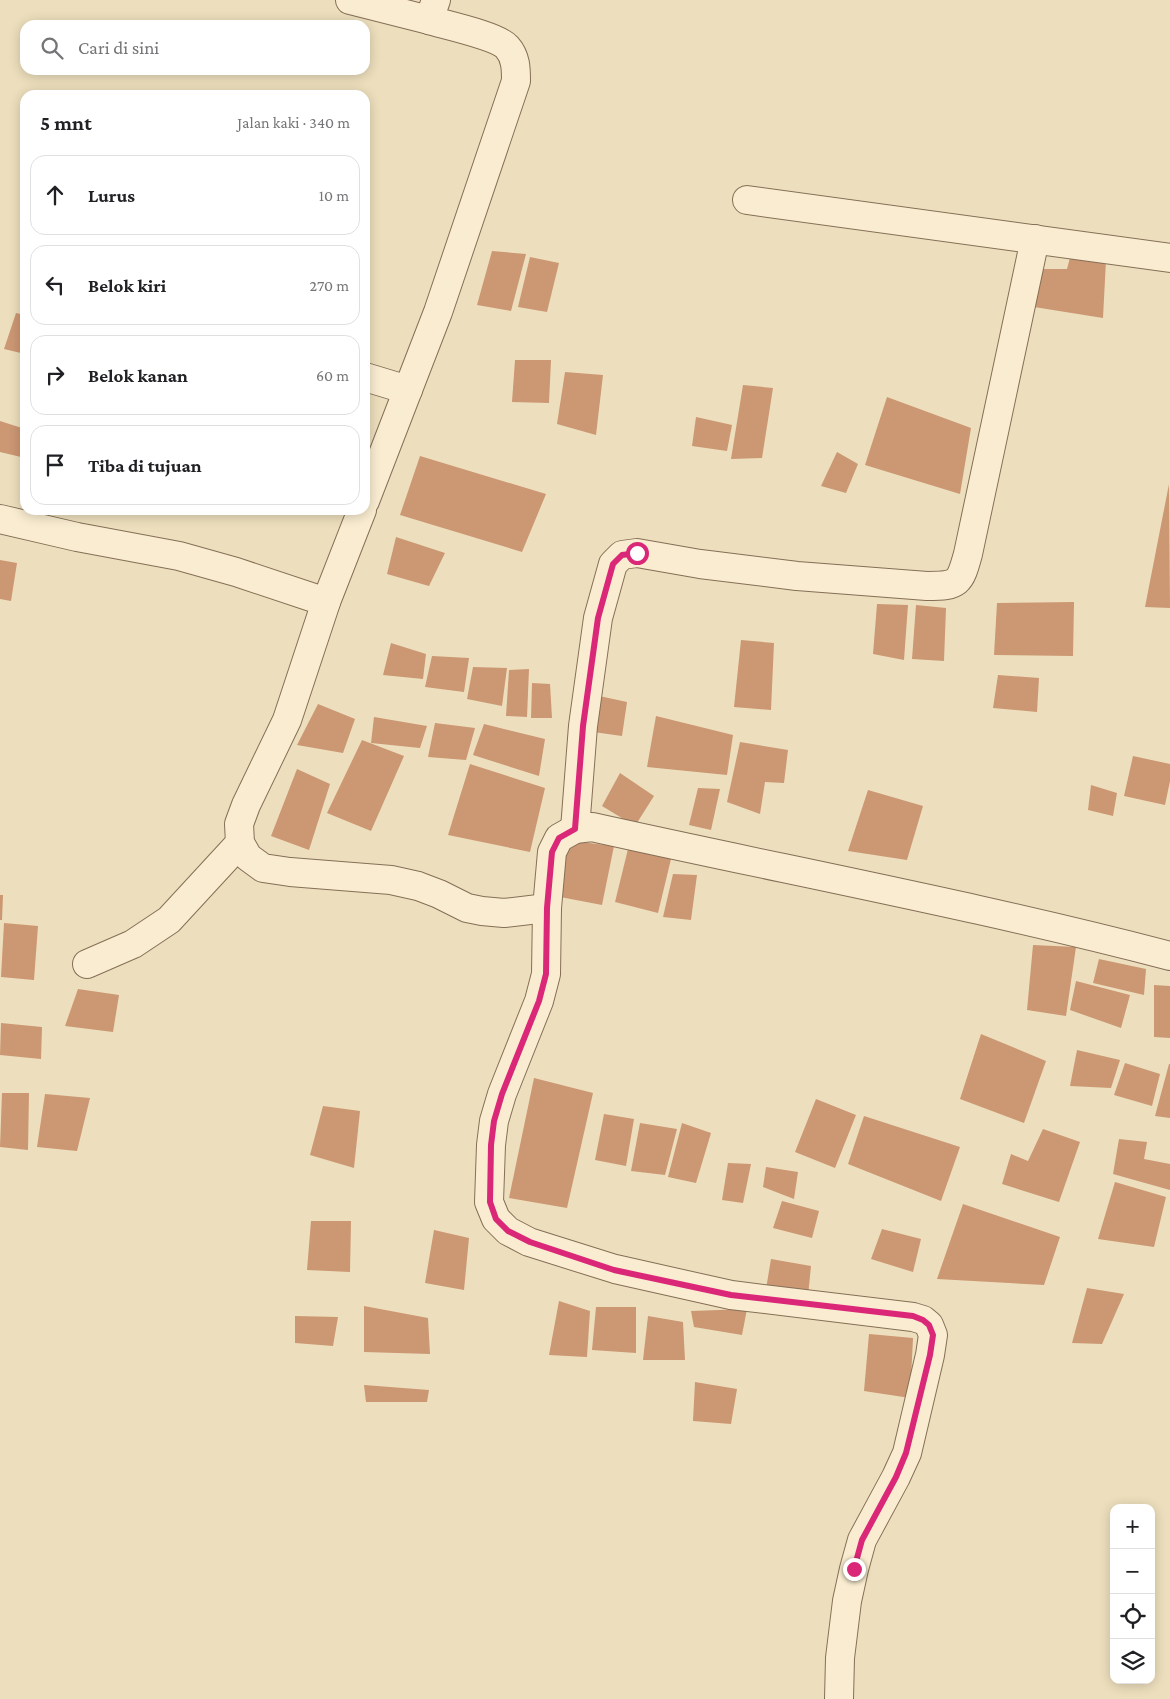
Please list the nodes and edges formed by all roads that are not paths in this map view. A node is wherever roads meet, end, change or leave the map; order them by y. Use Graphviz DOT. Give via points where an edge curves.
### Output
graph roads {
  1 [pos="350,0"];
  2 [pos="433,10"];
  3 [pos="747,200"];
  4 [pos="1035,239"];
  5 [pos="1170,258"];
  6 [pos="370,379"];
  7 [pos="408,390"];
  8 [pos="370,486"];
  9 [pos="359,515"];
  10 [pos="0,519"];
  11 [pos="326,602"];
  12 [pos="575,829"];
  13 [pos="240,844"];
  14 [pos="547,908"];
  15 [pos="1170,956"];
  16 [pos="87,964"];
  17 [pos="839,1699"];
  1 -- 2 [label="street"];
  2 -- 7 [label="street" via="507,47 516,64 516,81 438,312"];
  3 -- 4 [label="street"];
  4 -- 5 [label="street"];
  4 -- 12 [label="street" via="968,554 957,582 947,586 918,586 787,575 637,553 622,555 608,575 598,618 583,726"];
  6 -- 7 [label="street"];
  7 -- 8 [label="street"];
  9 -- 11 [label="street"];
  10 -- 11 [label="street" via="179,556"];
  11 -- 13 [label="street" via="287,720 239,824"];
  12 -- 14 [label="street" via="559,838 552,852"];
  12 -- 15 [label="street" via="592,827 917,896"];
  13 -- 14 [label="street" via="248,857 263,868 391,880 418,886 467,908 504,913"];
  13 -- 16 [label="street" via="169,920 133,944"];
  14 -- 17 [label="street" via="546,974 494,1121 490,1202 496,1219 508,1231 530,1242 614,1270 731,1295 913,1316 929,1325 933,1335 906,1453 862,1540 854,1569 840,1658"];
}
